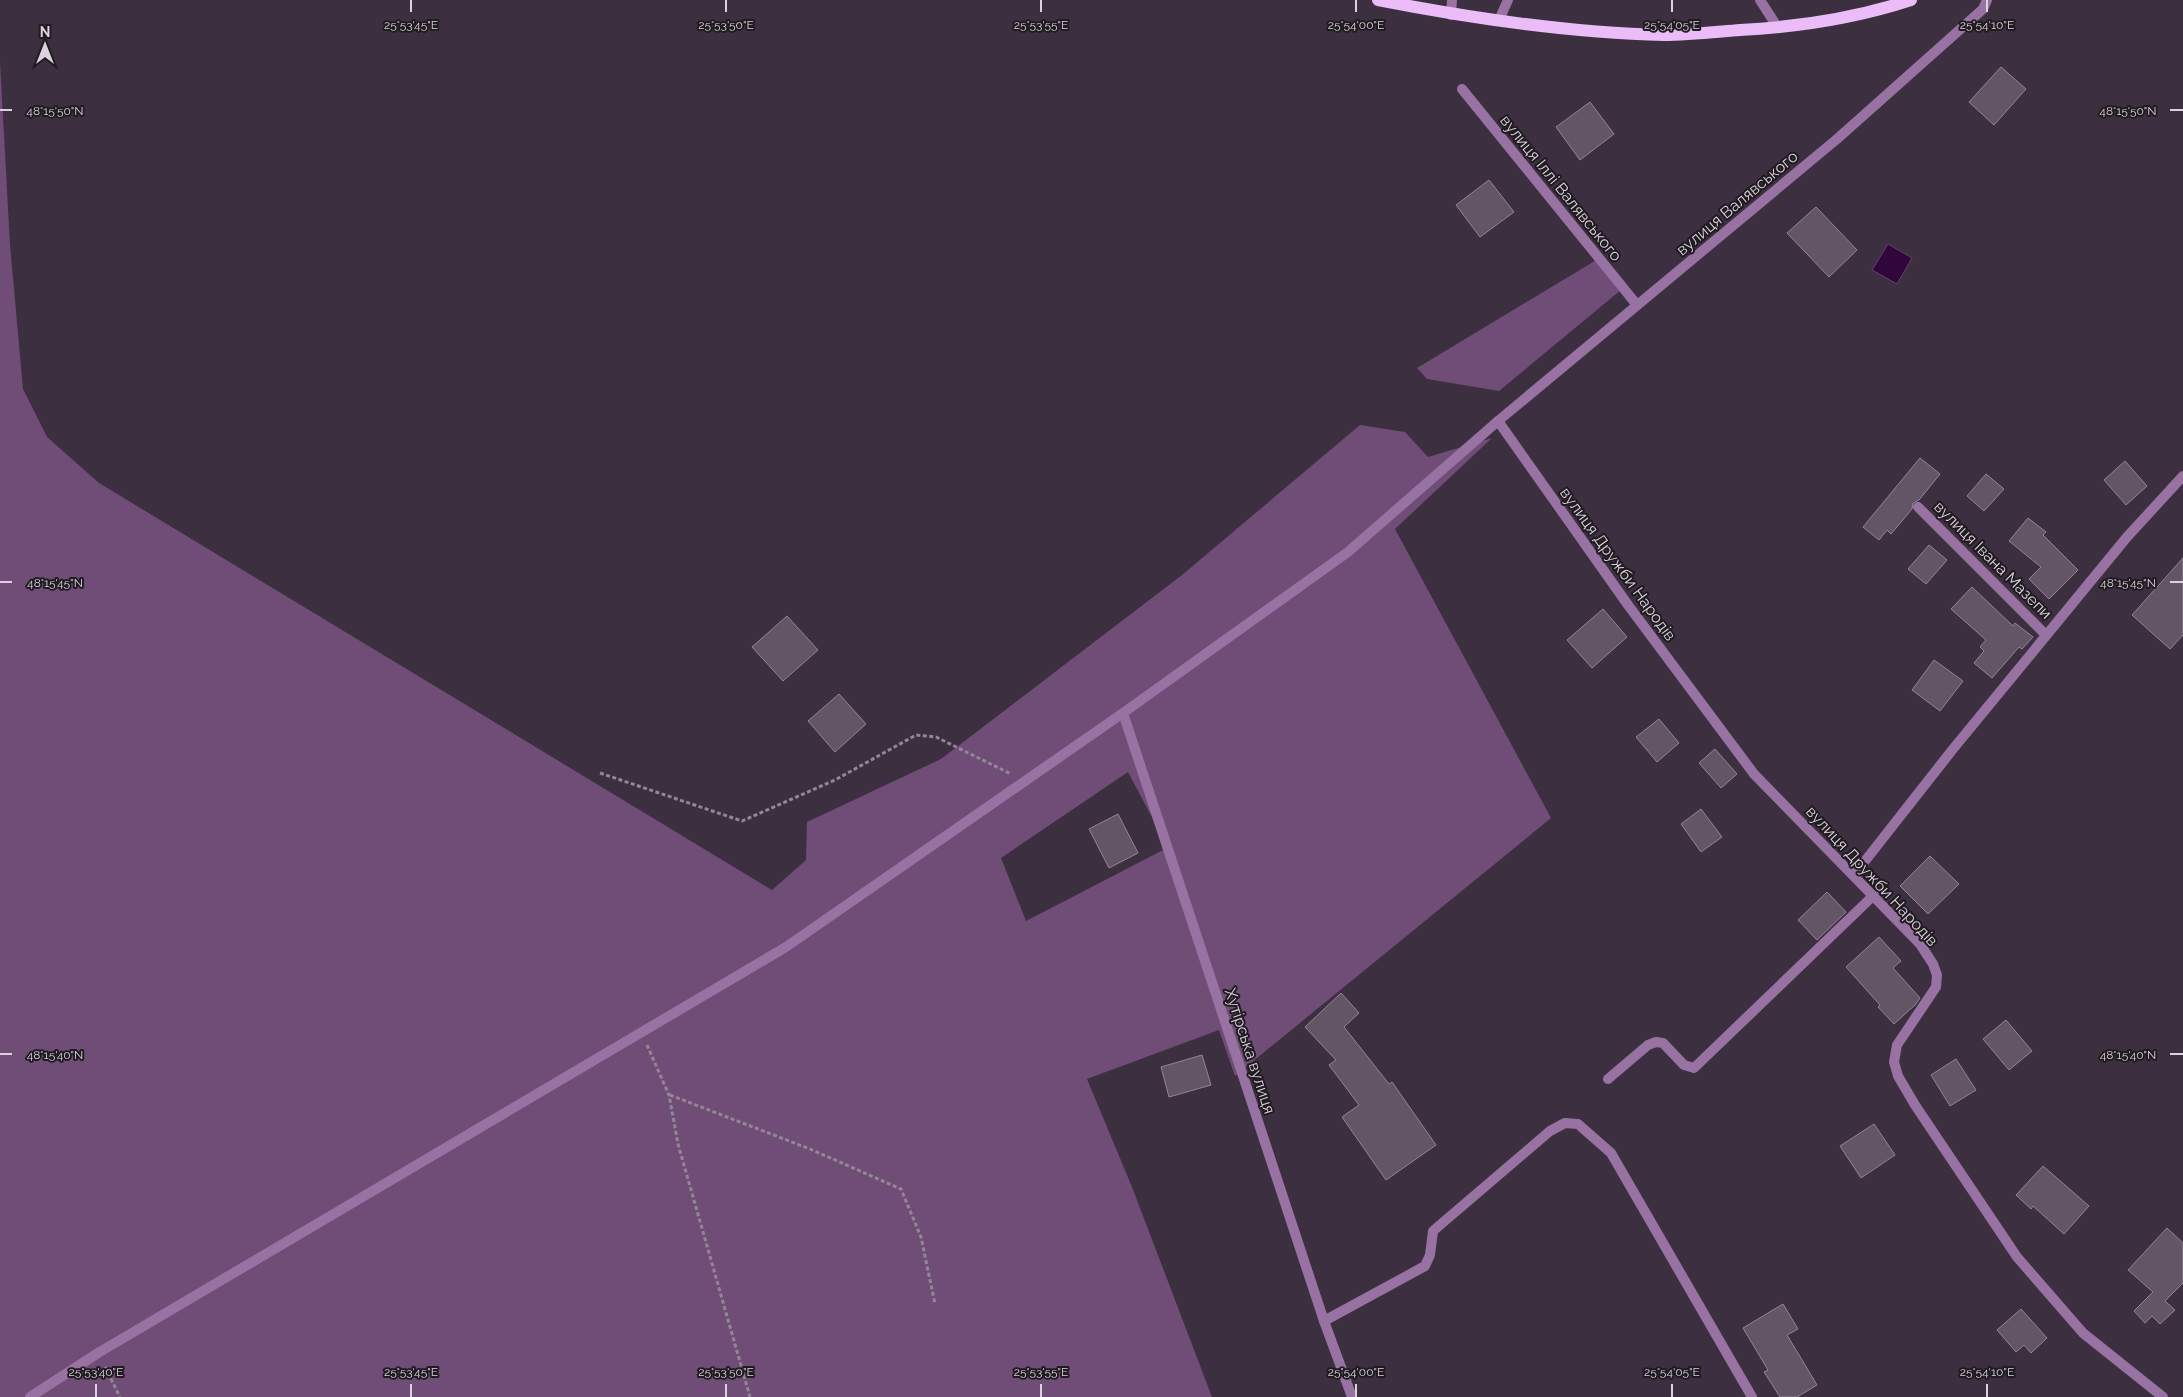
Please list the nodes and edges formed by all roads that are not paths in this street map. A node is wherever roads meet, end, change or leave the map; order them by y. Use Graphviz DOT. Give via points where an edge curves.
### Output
graph roads {
  1 [pos="1378,0"];
  2 [pos="1452,0"];
  3 [pos="1508,0"];
  4 [pos="1760,0"];
  5 [pos="1911,0"];
  6 [pos="1987,0"];
  7 [pos="1451,14"];
  8 [pos="1499,20"];
  9 [pos="1778,28"];
  10 [pos="1462,89"];
  11 [pos="1637,305"];
  12 [pos="1498,421"];
  13 [pos="2183,476"];
  14 [pos="1918,507"];
  15 [pos="2046,635"];
  16 [pos="1123,713"];
  17 [pos="1854,875"];
  18 [pos="1874,895"];
  19 [pos="1608,1079"];
  20 [pos="1324,1321"];
  21 [pos="30,1397"];
  22 [pos="1352,1397"];
  23 [pos="1752,1397"];
  24 [pos="2163,1397"];
  1 -- 7 [label="main road"];
  2 -- 7 [label="street"];
  3 -- 8 [label="street"];
  4 -- 9 [label="street"];
  5 -- 9 [label="main road" via="1874,12"];
  6 -- 11 [label="street, вулиця Валявського" via="1983,9 1838,139"];
  7 -- 8 [label="main road"];
  8 -- 9 [label="main road" via="1665,35"];
  10 -- 11 [label="street, вулиця Іллі Валявського"];
  11 -- 12 [label="street, вулиця Валявського"];
  12 -- 16 [label="street, вулиця Валявського" via="1348,552"];
  12 -- 17 [label="street, вулиця Дружби Народів" via="1628,605 1754,774"];
  13 -- 15 [label="street" via="2127,537"];
  14 -- 15 [label="street, вулиця Івана Мазепи"];
  15 -- 17 [label="street"];
  16 -- 20 [label="street, Хутірська вулиця"];
  16 -- 21 [label="street, вулиця Валявського" via="786,947 98,1352"];
  17 -- 18 [label="street, вулиця Дружби Народів"];
  18 -- 19 [label="street" via="1694,1068 1684,1065 1662,1043 1656,1042 1648,1045"];
  18 -- 24 [label="street, вулиця Дружби Народів" via="1920,944 1934,964 1937,975 1936,987 1897,1045 1894,1062 1898,1076 2016,1257 2083,1333"];
  20 -- 22 [label="street, Хутірська вулиця"];
  20 -- 23 [label="street" via="1425,1266 1433,1231 1550,1131 1565,1124 1578,1124 1611,1153"];
}
